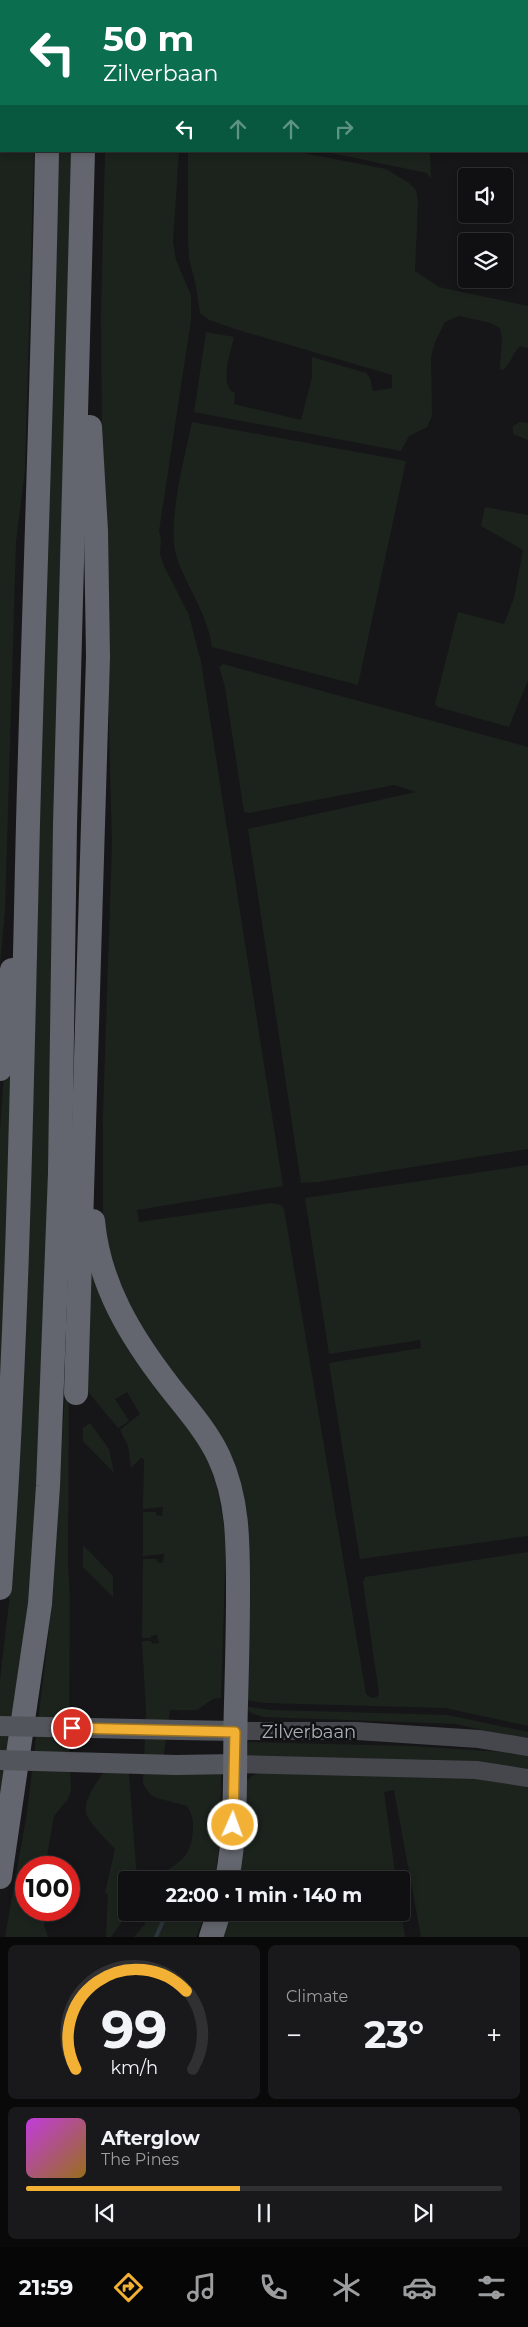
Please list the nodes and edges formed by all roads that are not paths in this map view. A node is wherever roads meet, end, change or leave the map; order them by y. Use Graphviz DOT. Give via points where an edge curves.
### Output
graph roads {
  1 [pos="47,152"];
  2 [pos="83,152"];
  3 [pos="79,326"];
  4 [pos="27,882"];
  5 [pos="0,1069"];
  6 [pos="85,1129"];
  7 [pos="76,1393"];
  8 [pos="0,1588"];
  9 [pos="0,1726"];
  10 [pos="235,1732"];
  11 [pos="528,1747"];
  12 [pos="0,1760"];
  13 [pos="236,1764"];
  14 [pos="528,1778"];
  15 [pos="228,1871"];
  16 [pos="0,1877"];
  17 [pos="216,1921"];
  18 [pos="210,1937"];
  1 -- 4 [label="highway"];
  2 -- 3 [label="highway"];
  3 -- 6 [label="highway" via="90,414 98,658"];
  3 -- 16 [label="highway" via="65,826 60,1173 48,1486 40,1604"];
  4 -- 5 [label="highway" via="8,988"];
  4 -- 8 [label="highway" via="15,1327"];
  6 -- 7 [label="highway"];
  6 -- 10 [label="highway" via="93,1226 100,1263 119,1313 218,1455 233,1497 238,1546"];
  9 -- 10 [label="main road, Zilverbaan, bridge"];
  10 -- 11 [label="main road, Zilverbaan" via="357,1731 479,1739"];
  10 -- 13 [label="highway"];
  12 -- 13 [label="main road, Zilverbaan, bridge"];
  13 -- 14 [label="main road, Zilverbaan" via="476,1770"];
  13 -- 15 [label="highway"];
  17 -- 18 [label="highway"];
}
